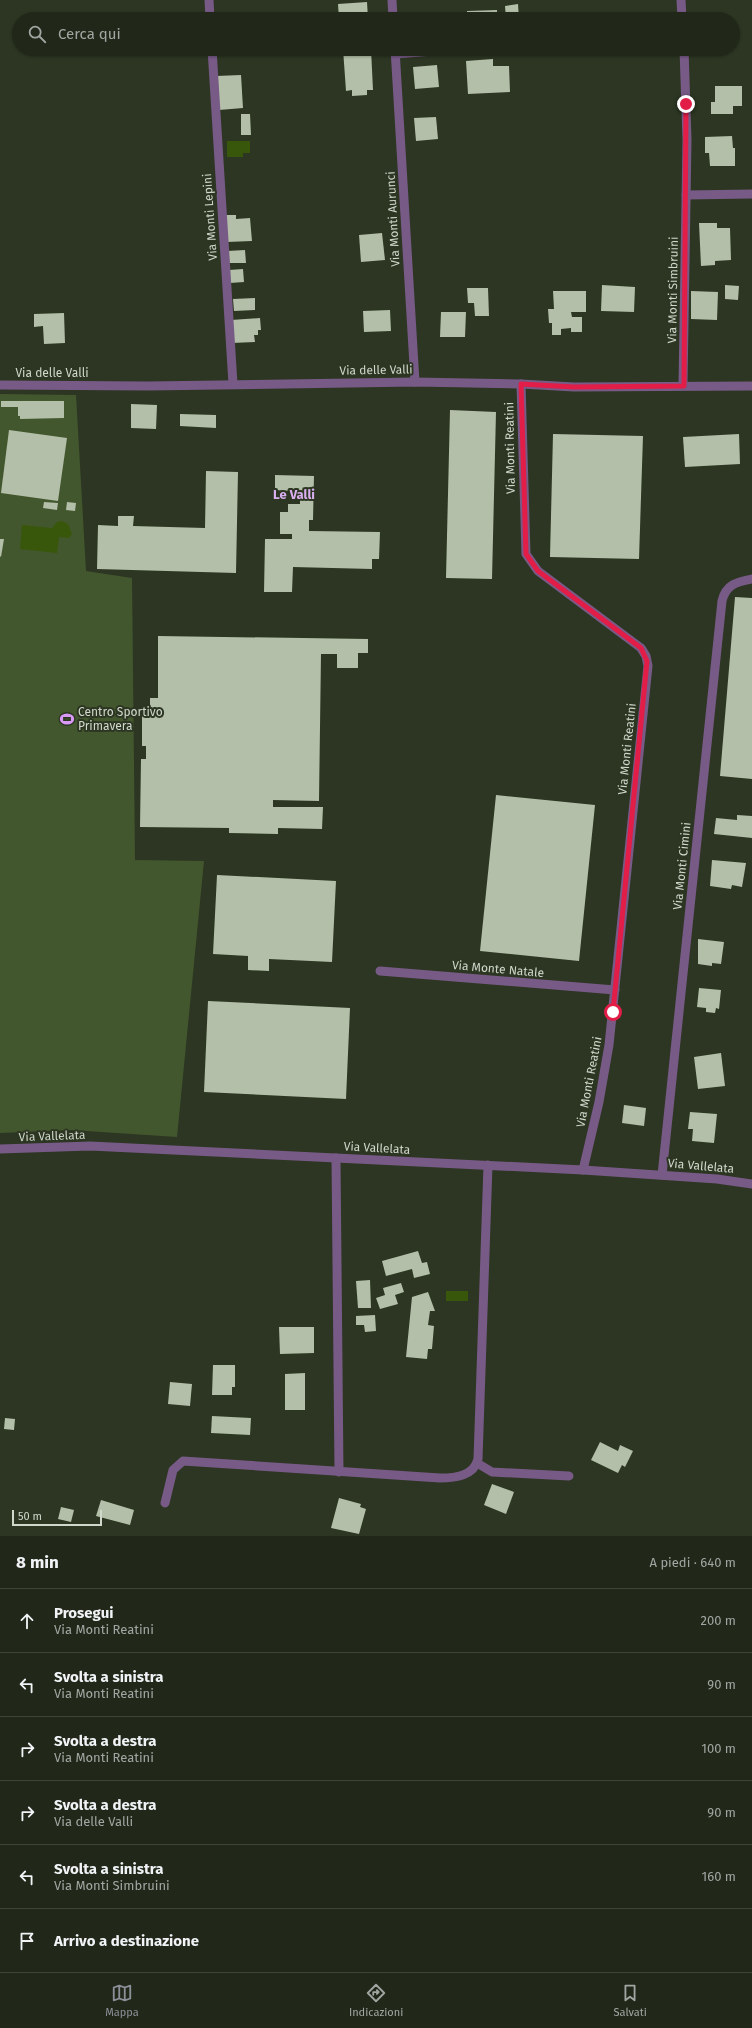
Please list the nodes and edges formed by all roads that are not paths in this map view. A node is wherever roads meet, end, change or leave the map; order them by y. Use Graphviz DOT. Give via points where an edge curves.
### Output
graph roads {
  1 [pos="208,0"];
  2 [pos="392,0"];
  3 [pos="681,0"];
  4 [pos="209,12"];
  5 [pos="393,12"];
  6 [pos="682,12"];
  7 [pos="212,56"];
  8 [pos="395,56"];
  9 [pos="684,56"];
  10 [pos="752,194"];
  11 [pos="686,195"];
  12 [pos="415,382"];
  13 [pos="233,384"];
  14 [pos="521,384"];
  15 [pos="0,385"];
  16 [pos="684,386"];
  17 [pos="752,386"];
  18 [pos="752,579"];
  19 [pos="380,972"];
  20 [pos="615,990"];
  21 [pos="0,1149"];
  22 [pos="336,1158"];
  23 [pos="488,1166"];
  24 [pos="583,1170"];
  25 [pos="662,1175"];
  26 [pos="752,1184"];
  27 [pos="477,1463"];
  28 [pos="339,1472"];
  29 [pos="569,1476"];
  30 [pos="165,1503"];
  1 -- 4 [label="street"];
  2 -- 5 [label="street"];
  3 -- 6 [label="street"];
  7 -- 13 [label="street, Via Monti Lepini"];
  8 -- 12 [label="street, Via Monti Aurunci"];
  9 -- 11 [label="street, Via Monti Simbruini"];
  10 -- 11 [label="street"];
  11 -- 16 [label="street, Via Monti Simbruini"];
  12 -- 13 [label="street, Via delle Valli"];
  12 -- 14 [label="street, Via delle Valli"];
  13 -- 15 [label="street, Via delle Valli"];
  14 -- 16 [label="street, Via delle Valli" via="574,387"];
  14 -- 20 [label="street, Via Monti Reatini" via="526,554 538,571 641,648 647,661"];
  16 -- 17 [label="street, Via delle Valli"];
  18 -- 25 [label="street, Via Monti Cimini" via="730,586 724,593 721,606"];
  19 -- 20 [label="street, Via Monte Natale"];
  20 -- 24 [label="street, Via Monti Reatini" via="606,1064"];
  21 -- 22 [label="street, Via Vallelata" via="90,1146"];
  22 -- 23 [label="street, Via Vallelata"];
  22 -- 28 [label="street"];
  23 -- 24 [label="street, Via Vallelata"];
  23 -- 27 [label="street"];
  24 -- 25 [label="street, Via Vallelata"];
  25 -- 26 [label="street, Via Vallelata" via="723,1179"];
  27 -- 28 [label="street" via="464,1475 444,1478"];
  27 -- 29 [label="street" via="492,1472"];
  28 -- 30 [label="street" via="183,1461 173,1470"];
}
